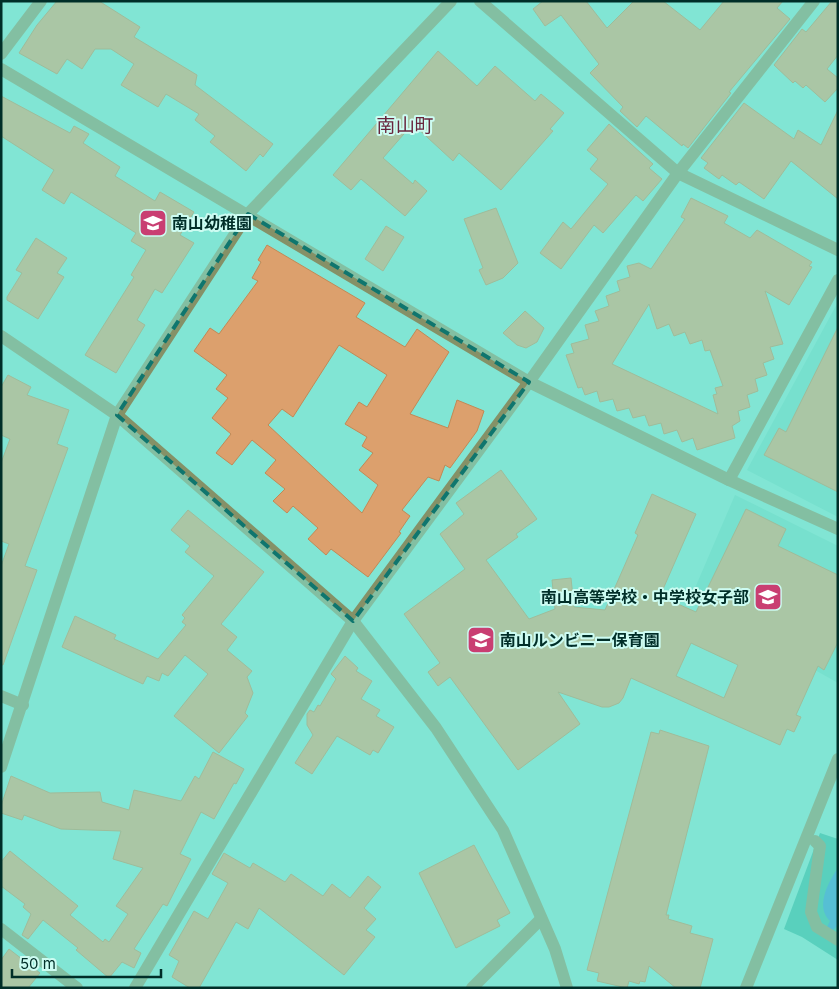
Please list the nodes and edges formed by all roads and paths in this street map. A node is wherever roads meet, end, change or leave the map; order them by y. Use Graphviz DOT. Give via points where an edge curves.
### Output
graph roads {
  1 [pos="41,1"];
  2 [pos="451,1"];
  3 [pos="480,1"];
  4 [pos="814,1"];
  5 [pos="1,54"];
  6 [pos="1,69"];
  7 [pos="678,173"];
  8 [pos="248,214"];
  9 [pos="838,250"];
  10 [pos="838,280"];
  11 [pos="1,336"];
  12 [pos="529,382"];
  13 [pos="117,415"];
  14 [pos="729,480"];
  15 [pos="838,529"];
  16 [pos="353,621"];
  17 [pos="1,696"];
  18 [pos="23,705"];
  19 [pos="838,759"];
  20 [pos="1,767"];
  21 [pos="815,842"];
  22 [pos="541,919"];
  23 [pos="1,929"];
  24 [pos="838,940"];
  25 [pos="77,988"];
  26 [pos="135,988"];
  27 [pos="472,988"];
  28 [pos="568,988"];
  29 [pos="746,988"];
  1 -- 5 [label="street"];
  2 -- 8 [label="street"];
  3 -- 7 [label="street"];
  4 -- 7 [label="street"];
  6 -- 8 [label="street"];
  7 -- 9 [label="street"];
  7 -- 12 [label="street"];
  8 -- 12 [label="street"];
  8 -- 13 [label="street"];
  10 -- 14 [label="street"];
  11 -- 13 [label="street"];
  12 -- 14 [label="street"];
  12 -- 16 [label="street"];
  13 -- 16 [label="street"];
  13 -- 18 [label="street"];
  14 -- 15 [label="street"];
  16 -- 22 [label="street" via="436,728 503,830"];
  16 -- 26 [label="street"];
  17 -- 18 [label="street"];
  18 -- 20 [label="street"];
  19 -- 29 [label="street"];
  21 -- 24 [label="street" via="820,846 811,912 817,927"];
  22 -- 27 [label="street"];
  22 -- 28 [label="street"];
  23 -- 25 [label="street"];
}
